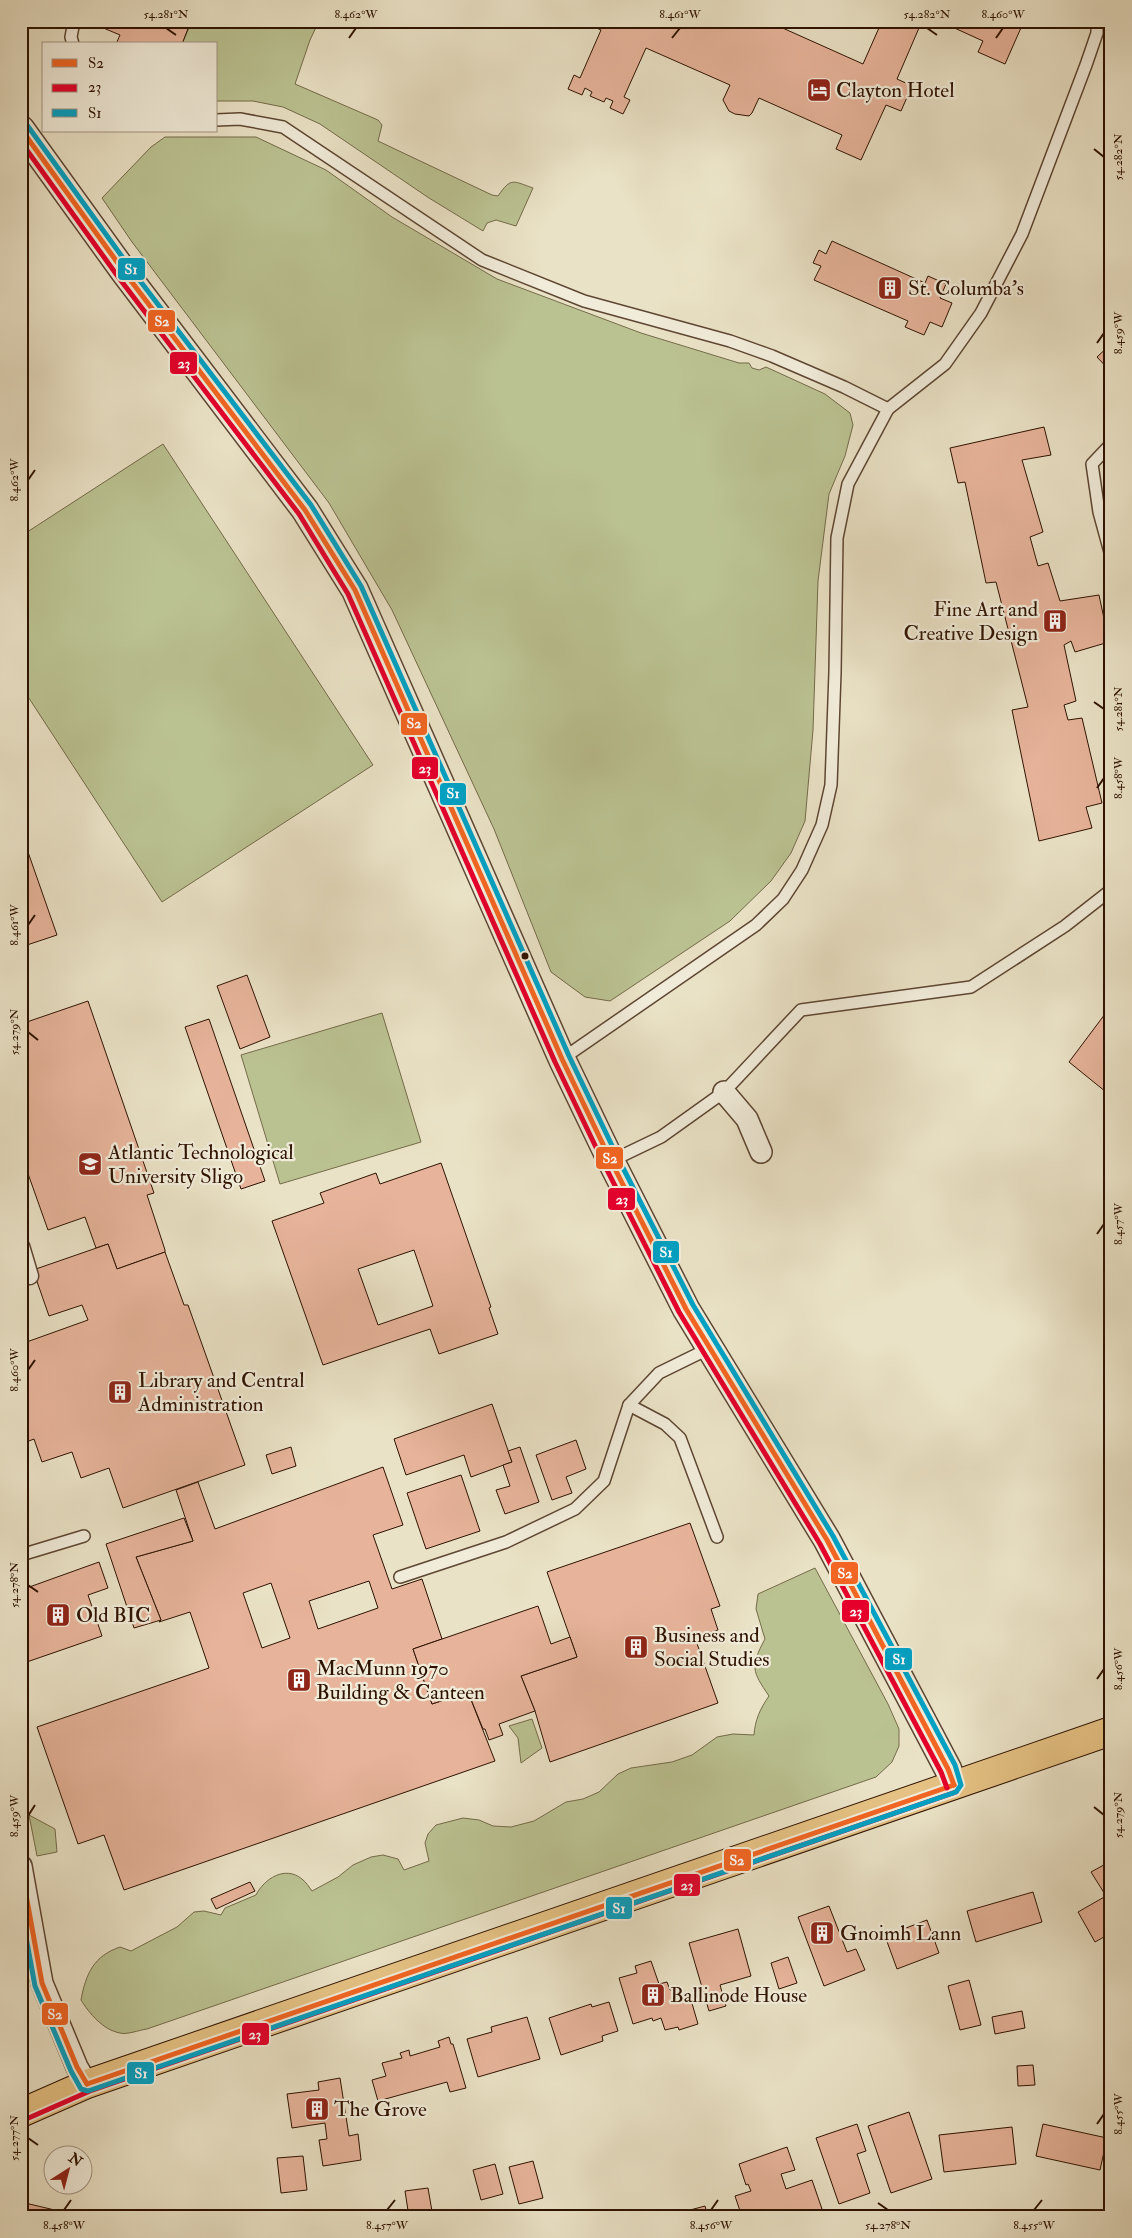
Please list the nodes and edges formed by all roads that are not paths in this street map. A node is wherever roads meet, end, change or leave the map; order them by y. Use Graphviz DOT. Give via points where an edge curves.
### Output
graph roads {
  1 [pos="74,21"];
  2 [pos="1098,21"];
  3 [pos="72,42"];
  4 [pos="218,120"];
  5 [pos="21,129"];
  6 [pos="888,409"];
  7 [pos="1111,444"];
  8 [pos="1111,556"];
  9 [pos="1111,890"];
  10 [pos="562,1059"];
  11 [pos="724,1092"];
  12 [pos="761,1152"];
  13 [pos="610,1161"];
  14 [pos="21,1246"];
  15 [pos="30,1276"];
  16 [pos="710,1348"];
  17 [pos="629,1405"];
  18 [pos="84,1536"];
  19 [pos="717,1537"];
  20 [pos="21,1555"];
  21 [pos="400,1577"];
  22 [pos="1111,1730"];
  23 [pos="954,1785"];
  24 [pos="21,1866"];
  25 [pos="87,2084"];
  26 [pos="21,2113"];
  1 -- 3 [label="lane"];
  2 -- 6 [label="lane" via="1086,65 1022,234 981,313 945,364"];
  4 -- 6 [label="lane" via="240,119 283,127 482,260 584,301 730,341 772,356"];
  5 -- 10 [label="street" via="125,273 306,510 355,590"];
  6 -- 10 [label="lane" via="848,484 837,538 831,785 822,825 802,870 783,899 756,925"];
  7 -- 8 [label="lane" via="1092,464 1099,512"];
  9 -- 11 [label="lane" via="1065,926 971,987 801,1010"];
  10 -- 13 [label="street"];
  11 -- 12 [label="street" via="747,1119"];
  11 -- 13 [label="lane" via="661,1137"];
  13 -- 16 [label="street" via="686,1309"];
  14 -- 15 [label="street"];
  16 -- 17 [label="lane" via="659,1373"];
  16 -- 23 [label="street" via="827,1540"];
  17 -- 19 [label="lane" via="665,1424 680,1438"];
  17 -- 21 [label="lane" via="604,1481 575,1509 506,1542"];
  18 -- 20 [label="lane"];
  22 -- 23 [label="highway"];
  23 -- 25 [label="highway"];
  24 -- 25 [label="street" via="42,1983"];
  25 -- 26 [label="highway"];
}
